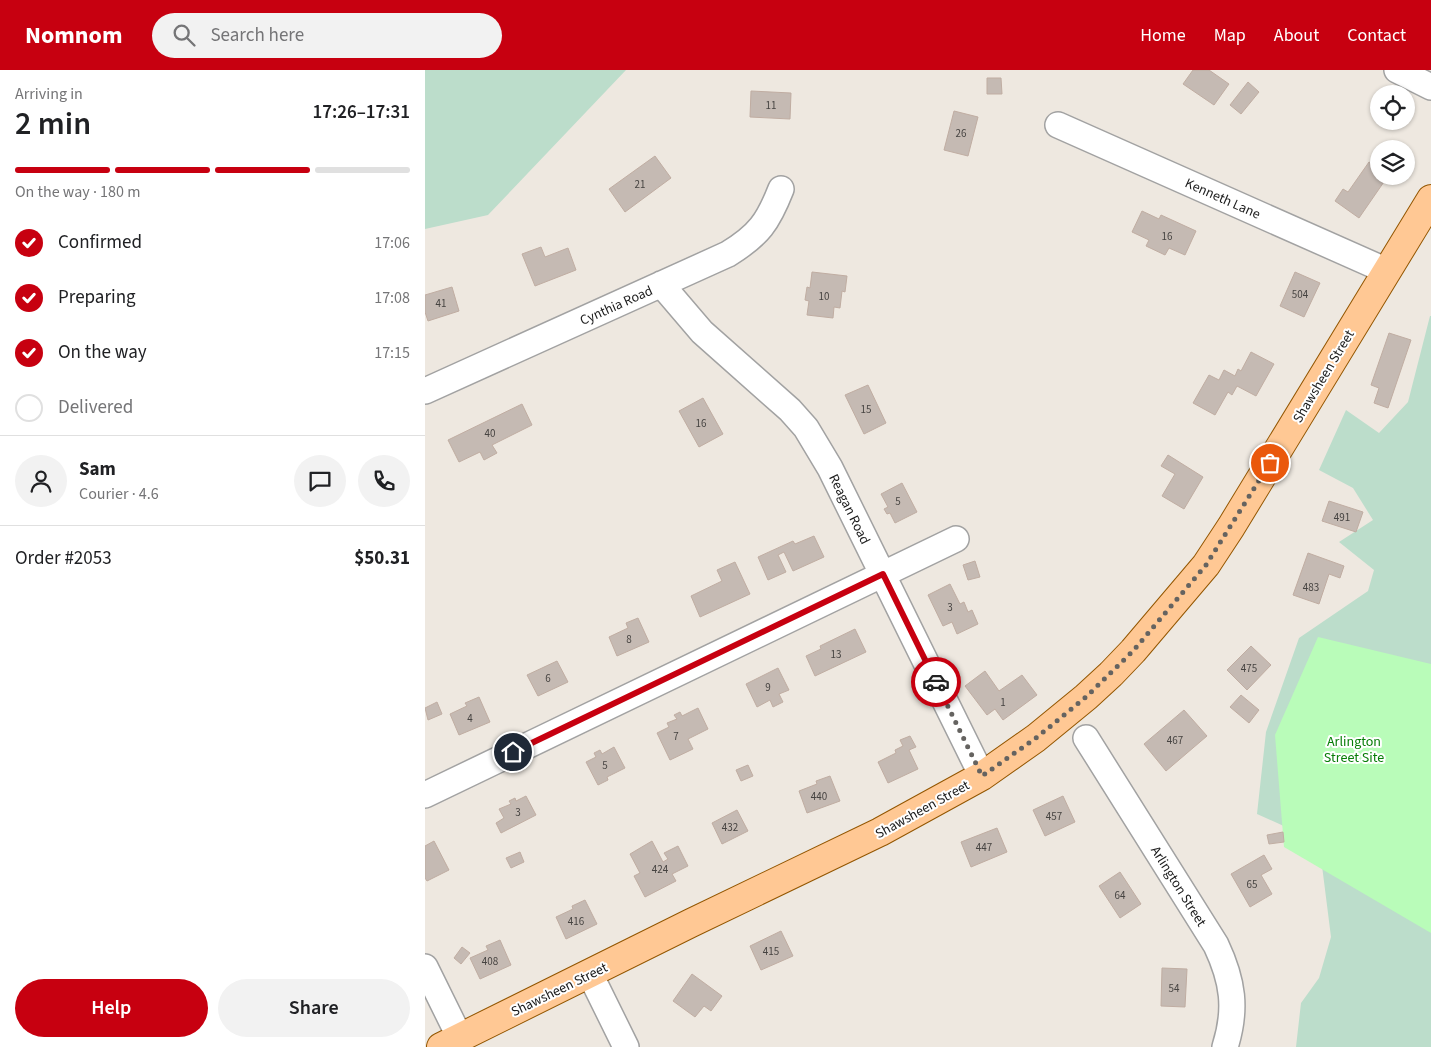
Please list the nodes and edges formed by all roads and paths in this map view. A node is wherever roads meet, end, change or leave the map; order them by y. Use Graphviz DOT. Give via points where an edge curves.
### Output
graph roads {
  1 [pos="1397,70"];
  2 [pos="1431,87"];
  3 [pos="1058,125"];
  4 [pos="781,189"];
  5 [pos="1431,199"];
  6 [pos="1387,271"];
  7 [pos="661,284"];
  8 [pos="425,391"];
  9 [pos="956,539"];
  10 [pos="883,574"];
  11 [pos="1086,738"];
  12 [pos="982,776"];
  13 [pos="425,795"];
  14 [pos="425,967"];
  15 [pos="590,974"];
  16 [pos="450,1042"];
  17 [pos="626,1047"];
  18 [pos="1225,1047"];
  1 -- 2 [label="street"];
  3 -- 6 [label="street, Kenneth Lane"];
  4 -- 7 [label="street, Cynthia Road" via="761,228 746,242 728,254"];
  5 -- 6 [label="main road, Shawsheen Street"];
  6 -- 12 [label="main road, Shawsheen Street" via="1206,565 1111,674 1036,738"];
  7 -- 8 [label="street, Cynthia Road"];
  7 -- 10 [label="street, Reagan Road" via="702,332 806,428 830,468"];
  9 -- 10 [label="street"];
  10 -- 12 [label="street, Reagan Road"];
  10 -- 13 [label="street"];
  11 -- 18 [label="street, Arlington Street" via="1226,966 1232,987 1233,1011"];
  12 -- 15 [label="main road, Shawsheen Street" via="880,832"];
  14 -- 16 [label="street"];
  15 -- 16 [label="main road, Shawsheen Street"];
  15 -- 17 [label="street"];
}
